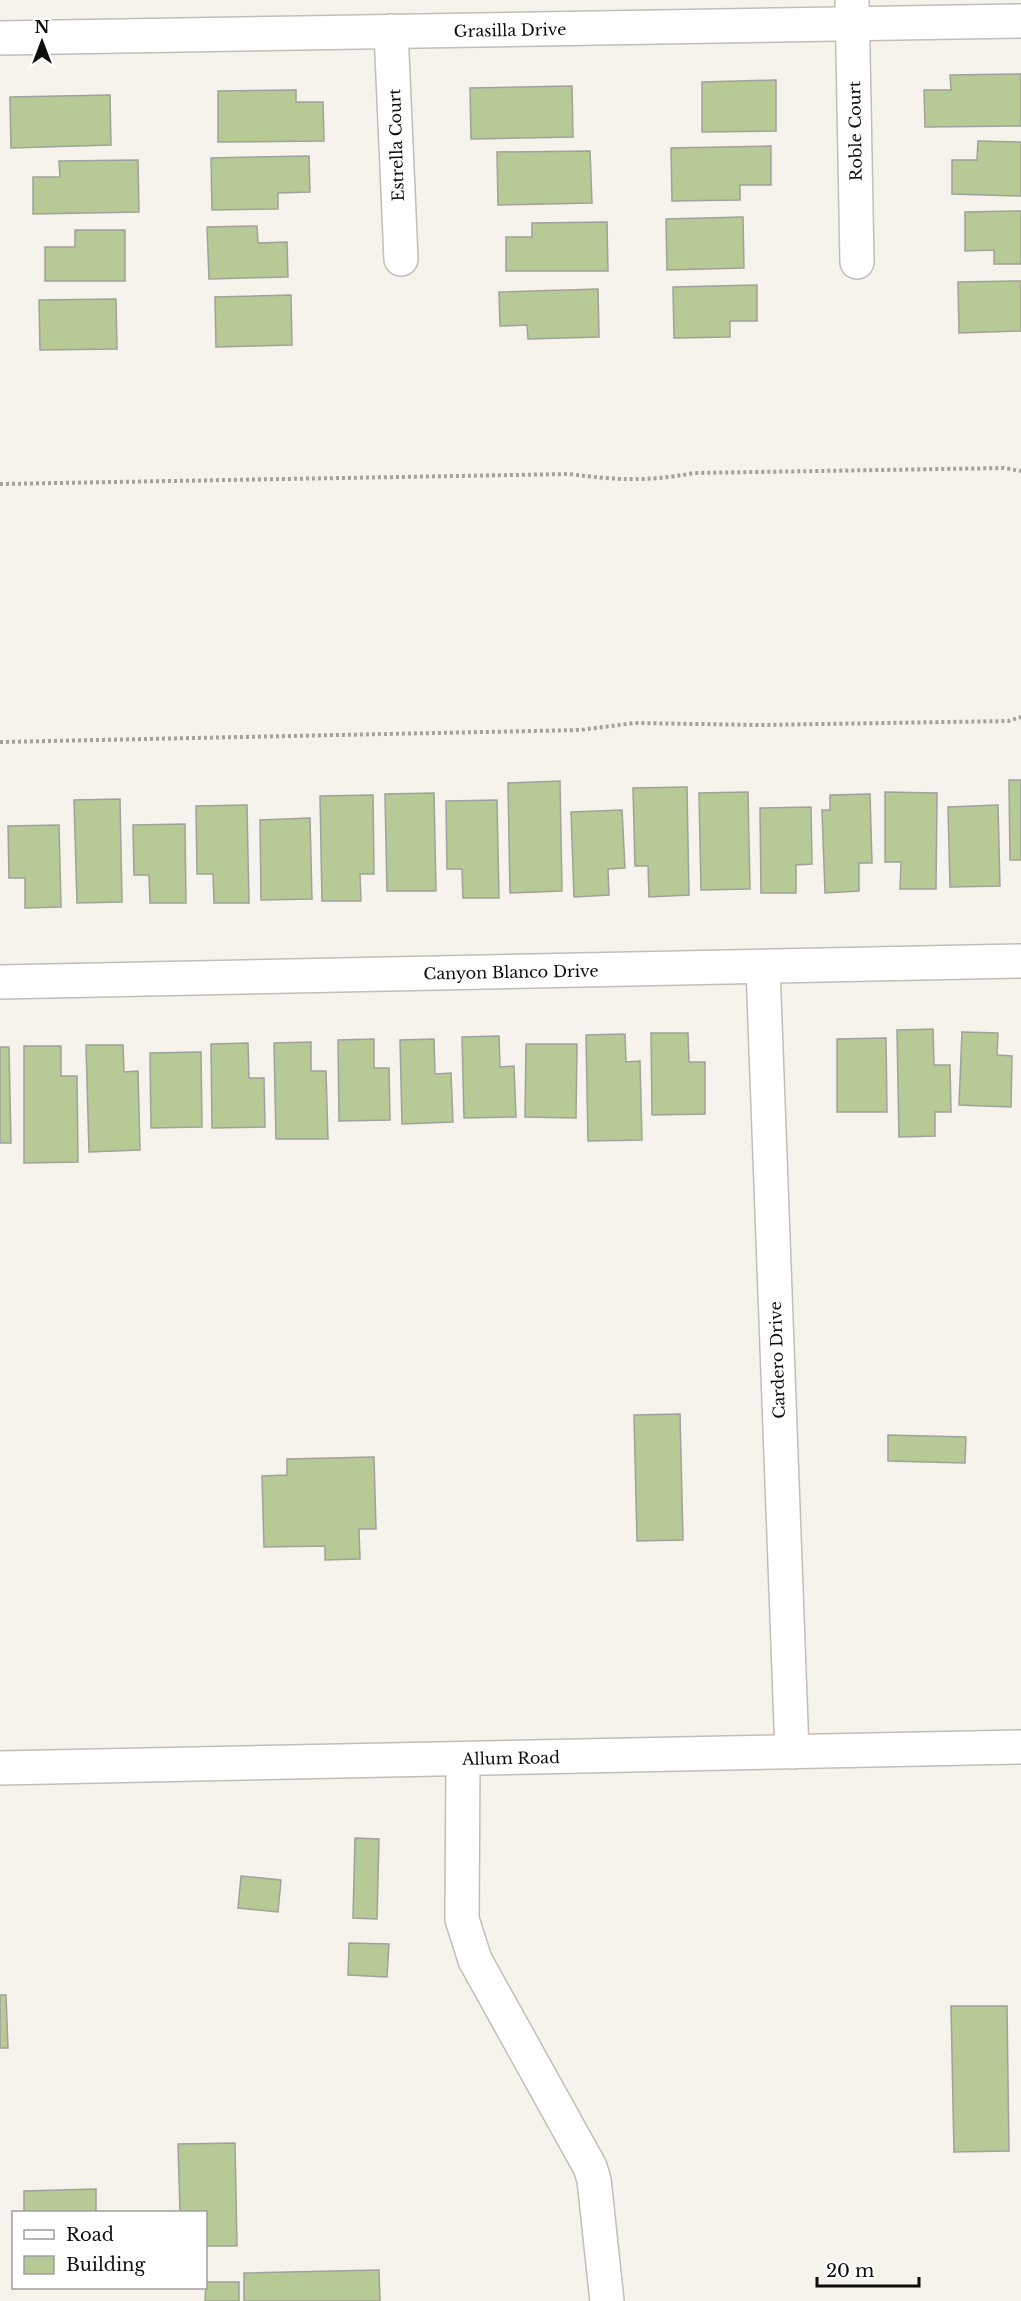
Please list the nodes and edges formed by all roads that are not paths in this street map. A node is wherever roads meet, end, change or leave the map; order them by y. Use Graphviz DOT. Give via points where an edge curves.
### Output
graph roads {
  1 [pos="852,12"];
  2 [pos="1021,21"];
  3 [pos="391,32"];
  4 [pos="0,38"];
  5 [pos="401,259"];
  6 [pos="857,262"];
  7 [pos="1021,961"];
  8 [pos="763,968"];
  9 [pos="0,982"];
  10 [pos="1021,1747"];
  11 [pos="792,1752"];
  12 [pos="463,1759"];
  13 [pos="0,1768"];
  14 [pos="607,2301"];
  1 -- 2 [label="street, Grasilla Drive"];
  1 -- 3 [label="street, Grasilla Drive"];
  1 -- 6 [label="street, Roble Court"];
  3 -- 4 [label="street, Grasilla Drive"];
  3 -- 5 [label="street, Estrella Court"];
  7 -- 8 [label="street, Canyon Blanco Drive"];
  8 -- 9 [label="street, Canyon Blanco Drive"];
  8 -- 11 [label="street, Cardero Drive"];
  10 -- 11 [label="street, Allum Road"];
  11 -- 12 [label="street, Allum Road"];
  12 -- 13 [label="street, Allum Road"];
  12 -- 14 [label="street" via="462,1919 475,1960 590,2167"];
}
